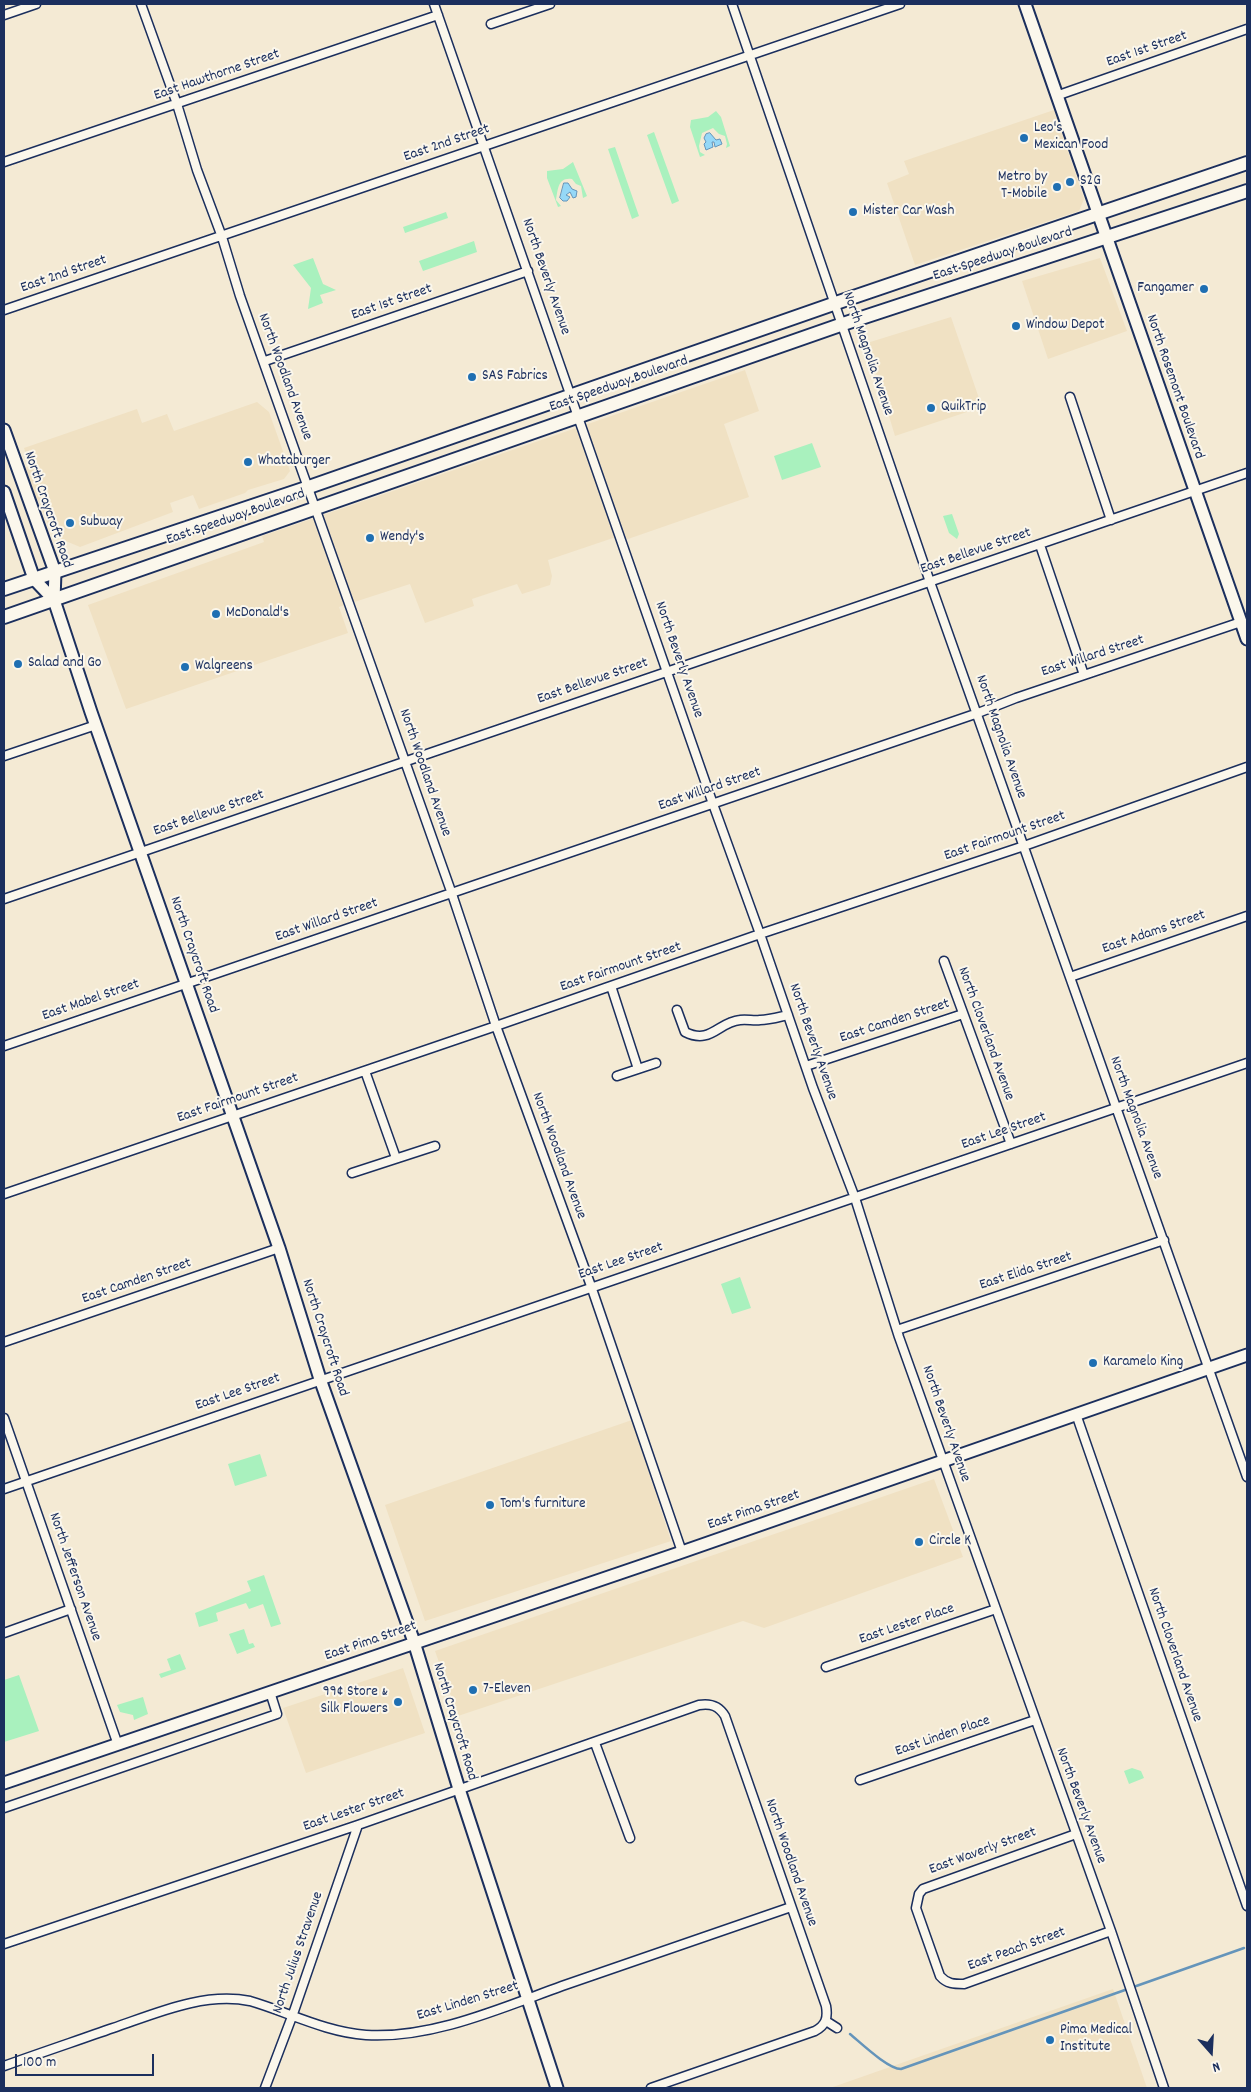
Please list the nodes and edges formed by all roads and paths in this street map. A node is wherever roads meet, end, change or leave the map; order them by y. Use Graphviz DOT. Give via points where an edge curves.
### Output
graph roads {
  1 [pos="36,4"];
  2 [pos="141,4"];
  3 [pos="434,4"];
  4 [pos="550,4"];
  5 [pos="732,4"];
  6 [pos="900,4"];
  7 [pos="1025,4"];
  8 [pos="4,15"];
  9 [pos="438,15"];
  10 [pos="491,24"];
  11 [pos="1247,29"];
  12 [pos="751,55"];
  13 [pos="1056,96"];
  14 [pos="177,104"];
  15 [pos="484,145"];
  16 [pos="4,162"];
  17 [pos="1247,163"];
  18 [pos="1247,191"];
  19 [pos="1098,215"];
  20 [pos="222,237"];
  21 [pos="1106,239"];
  22 [pos="528,271"];
  23 [pos="836,303"];
  24 [pos="4,310"];
  25 [pos="843,324"];
  26 [pos="265,361"];
  27 [pos="571,395"];
  28 [pos="1070,397"];
  29 [pos="578,416"];
  30 [pos="4,430"];
  31 [pos="1247,473"];
  32 [pos="309,487"];
  33 [pos="1194,490"];
  34 [pos="4,492"];
  35 [pos="316,508"];
  36 [pos="1111,520"];
  37 [pos="1040,545"];
  38 [pos="55,572"];
  39 [pos="34,579"];
  40 [pos="930,582"];
  41 [pos="4,589"];
  42 [pos="54,600"];
  43 [pos="4,617"];
  44 [pos="1241,622"];
  45 [pos="1247,639"];
  46 [pos="668,671"];
  47 [pos="1084,675"];
  48 [pos="978,713"];
  49 [pos="96,725"];
  50 [pos="4,756"];
  51 [pos="405,761"];
  52 [pos="1247,767"];
  53 [pos="713,804"];
  54 [pos="1024,846"];
  55 [pos="140,852"];
  56 [pos="452,894"];
  57 [pos="4,899"];
  58 [pos="1247,916"];
  59 [pos="760,934"];
  60 [pos="944,961"];
  61 [pos="1070,977"];
  62 [pos="187,983"];
  63 [pos="612,986"];
  64 [pos="677,1010"];
  65 [pos="963,1014"];
  66 [pos="788,1015"];
  67 [pos="496,1026"];
  68 [pos="4,1046"];
  69 [pos="656,1063"];
  70 [pos="1247,1063"];
  71 [pos="806,1066"];
  72 [pos="638,1069"];
  73 [pos="365,1071"];
  74 [pos="617,1076"];
  75 [pos="1116,1109"];
  76 [pos="232,1116"];
  77 [pos="1011,1144"];
  78 [pos="435,1146"];
  79 [pos="396,1158"];
  80 [pos="352,1172"];
  81 [pos="4,1194"];
  82 [pos="855,1198"];
  83 [pos="1164,1240"];
  84 [pos="279,1248"];
  85 [pos="591,1286"];
  86 [pos="897,1330"];
  87 [pos="4,1342"];
  88 [pos="1247,1355"];
  89 [pos="1210,1368"];
  90 [pos="320,1379"];
  91 [pos="1076,1414"];
  92 [pos="4,1418"];
  93 [pos="943,1461"];
  94 [pos="1247,1477"];
  95 [pos="25,1481"];
  96 [pos="4,1488"];
  97 [pos="682,1552"];
  98 [pos="71,1609"];
  99 [pos="996,1609"];
  100 [pos="4,1633"];
  101 [pos="414,1642"];
  102 [pos="826,1667"];
  103 [pos="270,1692"];
  104 [pos="720,1698"];
  105 [pos="714,1705"];
  106 [pos="1035,1720"];
  107 [pos="596,1743"];
  108 [pos="118,1745"];
  109 [pos="860,1780"];
  110 [pos="4,1783"];
  111 [pos="459,1789"];
  112 [pos="4,1808"];
  113 [pos="358,1825"];
  114 [pos="1076,1834"];
  115 [pos="630,1838"];
  116 [pos="1247,1906"];
  117 [pos="791,1907"];
  118 [pos="1111,1931"];
  119 [pos="928,1940"];
  120 [pos="4,1944"];
  121 [pos="528,1998"];
  122 [pos="292,2015"];
  123 [pos="826,2021"];
  124 [pos="837,2028"];
  125 [pos="4,2066"];
  126 [pos="265,2088"];
  127 [pos="557,2088"];
  128 [pos="651,2088"];
  129 [pos="1164,2088"];
  1 -- 8 [label="street"];
  2 -- 14 [label="street, North Woodland Avenue"];
  3 -- 9 [label="street, North Beverly Avenue"];
  4 -- 10 [label="street"];
  5 -- 12 [label="street, North Magnolia Avenue"];
  6 -- 12 [label="street, East 2nd Street"];
  7 -- 13 [label="street, North Rosemont Boulevard"];
  9 -- 14 [label="street, East Hawthorne Street"];
  9 -- 15 [label="street, North Beverly Avenue"];
  11 -- 13 [label="street, East 1st Street"];
  12 -- 15 [label="street, East 2nd Street"];
  12 -- 23 [label="street, North Magnolia Avenue"];
  13 -- 19 [label="street, North Rosemont Boulevard"];
  14 -- 16 [label="street, East Hawthorne Street"];
  14 -- 20 [label="street, North Woodland Avenue"];
  15 -- 20 [label="street, East 2nd Street"];
  15 -- 22 [label="street, North Beverly Avenue"];
  17 -- 19 [label="main road, East Speedway Boulevard"];
  18 -- 21 [label="main road, East Speedway Boulevard"];
  19 -- 21 [label="street, North Rosemont Boulevard"];
  19 -- 23 [label="main road, East Speedway Boulevard"];
  20 -- 24 [label="street, East 2nd Street"];
  20 -- 26 [label="street, North Woodland Avenue"];
  21 -- 25 [label="main road, East Speedway Boulevard"];
  21 -- 33 [label="street, North Rosemont Boulevard"];
  22 -- 26 [label="street, East 1st Street"];
  22 -- 27 [label="street, North Beverly Avenue"];
  23 -- 25 [label="street, North Magnolia Avenue"];
  23 -- 27 [label="main road, East Speedway Boulevard"];
  25 -- 29 [label="main road, East Speedway Boulevard"];
  25 -- 40 [label="street, North Magnolia Avenue"];
  26 -- 32 [label="street, North Woodland Avenue"];
  27 -- 29 [label="street, North Beverly Avenue"];
  27 -- 32 [label="main road, East Speedway Boulevard"];
  28 -- 36 [label="street"];
  29 -- 35 [label="main road, East Speedway Boulevard"];
  29 -- 46 [label="street, North Beverly Avenue"];
  30 -- 38 [label="street, North Craycroft Road"];
  31 -- 33 [label="street, East Bellevue Street"];
  32 -- 35 [label="street, North Woodland Avenue"];
  32 -- 38 [label="main road, East Speedway Boulevard"];
  33 -- 36 [label="street, East Bellevue Street"];
  33 -- 44 [label="street, North Rosemont Boulevard"];
  34 -- 39 [label="street, North Craycroft Road"];
  35 -- 42 [label="main road, East Speedway Boulevard"];
  35 -- 51 [label="street, North Woodland Avenue"];
  36 -- 37 [label="street, East Bellevue Street"];
  37 -- 40 [label="street, East Bellevue Street"];
  37 -- 47 [label="street"];
  38 -- 39 [label="main road, East Speedway Boulevard"];
  38 -- 42 [label="street, North Craycroft Road"];
  39 -- 41 [label="main road, East Speedway Boulevard"];
  39 -- 42 [label="street, North Craycroft Road"];
  40 -- 46 [label="street, East Bellevue Street"];
  40 -- 48 [label="street, North Magnolia Avenue"];
  42 -- 43 [label="main road, East Speedway Boulevard"];
  42 -- 49 [label="street, North Craycroft Road"];
  44 -- 45 [label="street, North Rosemont Boulevard"];
  44 -- 47 [label="street, East Willard Street"];
  46 -- 51 [label="street, East Bellevue Street"];
  46 -- 53 [label="street, North Beverly Avenue"];
  47 -- 48 [label="street, East Willard Street"];
  48 -- 53 [label="street, East Willard Street"];
  48 -- 54 [label="street, North Magnolia Avenue"];
  49 -- 50 [label="street"];
  49 -- 55 [label="street, North Craycroft Road"];
  51 -- 55 [label="street, East Bellevue Street"];
  51 -- 56 [label="street, North Woodland Avenue"];
  52 -- 54 [label="street, East Fairmount Street"];
  53 -- 56 [label="street, East Willard Street"];
  53 -- 59 [label="street, North Beverly Avenue"];
  54 -- 59 [label="street, East Fairmount Street"];
  54 -- 61 [label="street, North Magnolia Avenue"];
  55 -- 57 [label="street, East Bellevue Street"];
  55 -- 62 [label="street, North Craycroft Road"];
  56 -- 62 [label="street, East Willard Street"];
  56 -- 67 [label="street, North Woodland Avenue"];
  58 -- 61 [label="street, East Adams Street"];
  59 -- 63 [label="street, East Fairmount Street"];
  59 -- 66 [label="street, North Beverly Avenue"];
  60 -- 65 [label="street, North Cloverland Avenue"];
  61 -- 75 [label="street, North Magnolia Avenue"];
  62 -- 68 [label="street, East Mabel Street"];
  62 -- 76 [label="street, North Craycroft Road"];
  63 -- 67 [label="street, East Fairmount Street"];
  63 -- 72 [label="street"];
  64 -- 66 [label="street" via="685,1032 694,1036 717,1032 737,1020"];
  65 -- 71 [label="street, East Camden Street"];
  65 -- 77 [label="street, North Cloverland Avenue"];
  66 -- 71 [label="street, North Beverly Avenue"];
  67 -- 73 [label="street, East Fairmount Street"];
  67 -- 85 [label="street, North Woodland Avenue"];
  69 -- 72 [label="street"];
  70 -- 75 [label="street, East Lee Street"];
  71 -- 82 [label="street, North Beverly Avenue"];
  72 -- 74 [label="street"];
  73 -- 76 [label="street, East Fairmount Street"];
  73 -- 79 [label="street"];
  75 -- 77 [label="street, East Lee Street"];
  75 -- 83 [label="street, North Magnolia Avenue"];
  76 -- 81 [label="street, East Fairmount Street"];
  76 -- 84 [label="street, North Craycroft Road"];
  77 -- 82 [label="street, East Lee Street"];
  78 -- 79 [label="street"];
  79 -- 80 [label="street"];
  82 -- 85 [label="street, East Lee Street"];
  82 -- 86 [label="street, North Beverly Avenue"];
  83 -- 86 [label="street, East Elida Street"];
  83 -- 89 [label="street, North Magnolia Avenue"];
  84 -- 87 [label="street, East Camden Street"];
  84 -- 90 [label="street, North Craycroft Road"];
  85 -- 90 [label="street, East Lee Street"];
  85 -- 97 [label="street, North Woodland Avenue"];
  86 -- 93 [label="street, North Beverly Avenue"];
  88 -- 89 [label="street, East Pima Street"];
  89 -- 91 [label="street, East Pima Street"];
  89 -- 94 [label="street, North Magnolia Avenue"];
  90 -- 95 [label="street, East Lee Street"];
  90 -- 101 [label="street, North Craycroft Road"];
  91 -- 93 [label="street, East Pima Street"];
  91 -- 116 [label="street, North Cloverland Avenue"];
  92 -- 95 [label="street, North Jefferson Avenue"];
  93 -- 97 [label="street, East Pima Street"];
  93 -- 99 [label="street, North Beverly Avenue"];
  95 -- 96 [label="street, East Lee Street"];
  95 -- 98 [label="street, North Jefferson Avenue"];
  97 -- 101 [label="street, East Pima Street"];
  98 -- 100 [label="street"];
  98 -- 108 [label="street, North Jefferson Avenue"];
  99 -- 102 [label="street, East Lester Place"];
  99 -- 106 [label="street, North Beverly Avenue"];
  101 -- 103 [label="street, East Pima Street"];
  101 -- 111 [label="street, North Craycroft Road"];
  103 -- 108 [label="street, East Pima Street"];
  103 -- 112 [label="street" via="277,1714"];
  104 -- 105 [label="street"];
  105 -- 107 [label="street, East Lester Street" via="700,1705"];
  105 -- 117 [label="street, North Woodland Avenue" via="725,1716"];
  106 -- 109 [label="street, East Linden Place"];
  106 -- 114 [label="street, North Beverly Avenue"];
  107 -- 111 [label="street, East Lester Street"];
  107 -- 115 [label="street"];
  108 -- 110 [label="street, East Pima Street"];
  111 -- 113 [label="street, East Lester Street"];
  111 -- 121 [label="street, North Craycroft Road"];
  113 -- 120 [label="street, East Lester Street"];
  113 -- 122 [label="street, North Julius Stravenue"];
  114 -- 118 [label="street, North Beverly Avenue"];
  114 -- 119 [label="street, East Waverly Street" via="924,1889 916,1900 916,1908"];
  117 -- 121 [label="street, East Linden Street"];
  117 -- 123 [label="street, North Woodland Avenue" via="826,2006"];
  118 -- 119 [label="street, East Peach Street" via="964,1984 945,1982 940,1976"];
  118 -- 129 [label="street, North Beverly Avenue"];
  121 -- 122 [label="street, East Linden Street" via="441,2027 408,2034 348,2032"];
  121 -- 127 [label="street, North Craycroft Road"];
  122 -- 125 [label="street, East Linden Street" via="240,1999 201,2001"];
  122 -- 126 [label="street, North Julius Stravenue"];
  123 -- 124 [label="street"];
  123 -- 128 [label="street" via="815,2031"];
}
